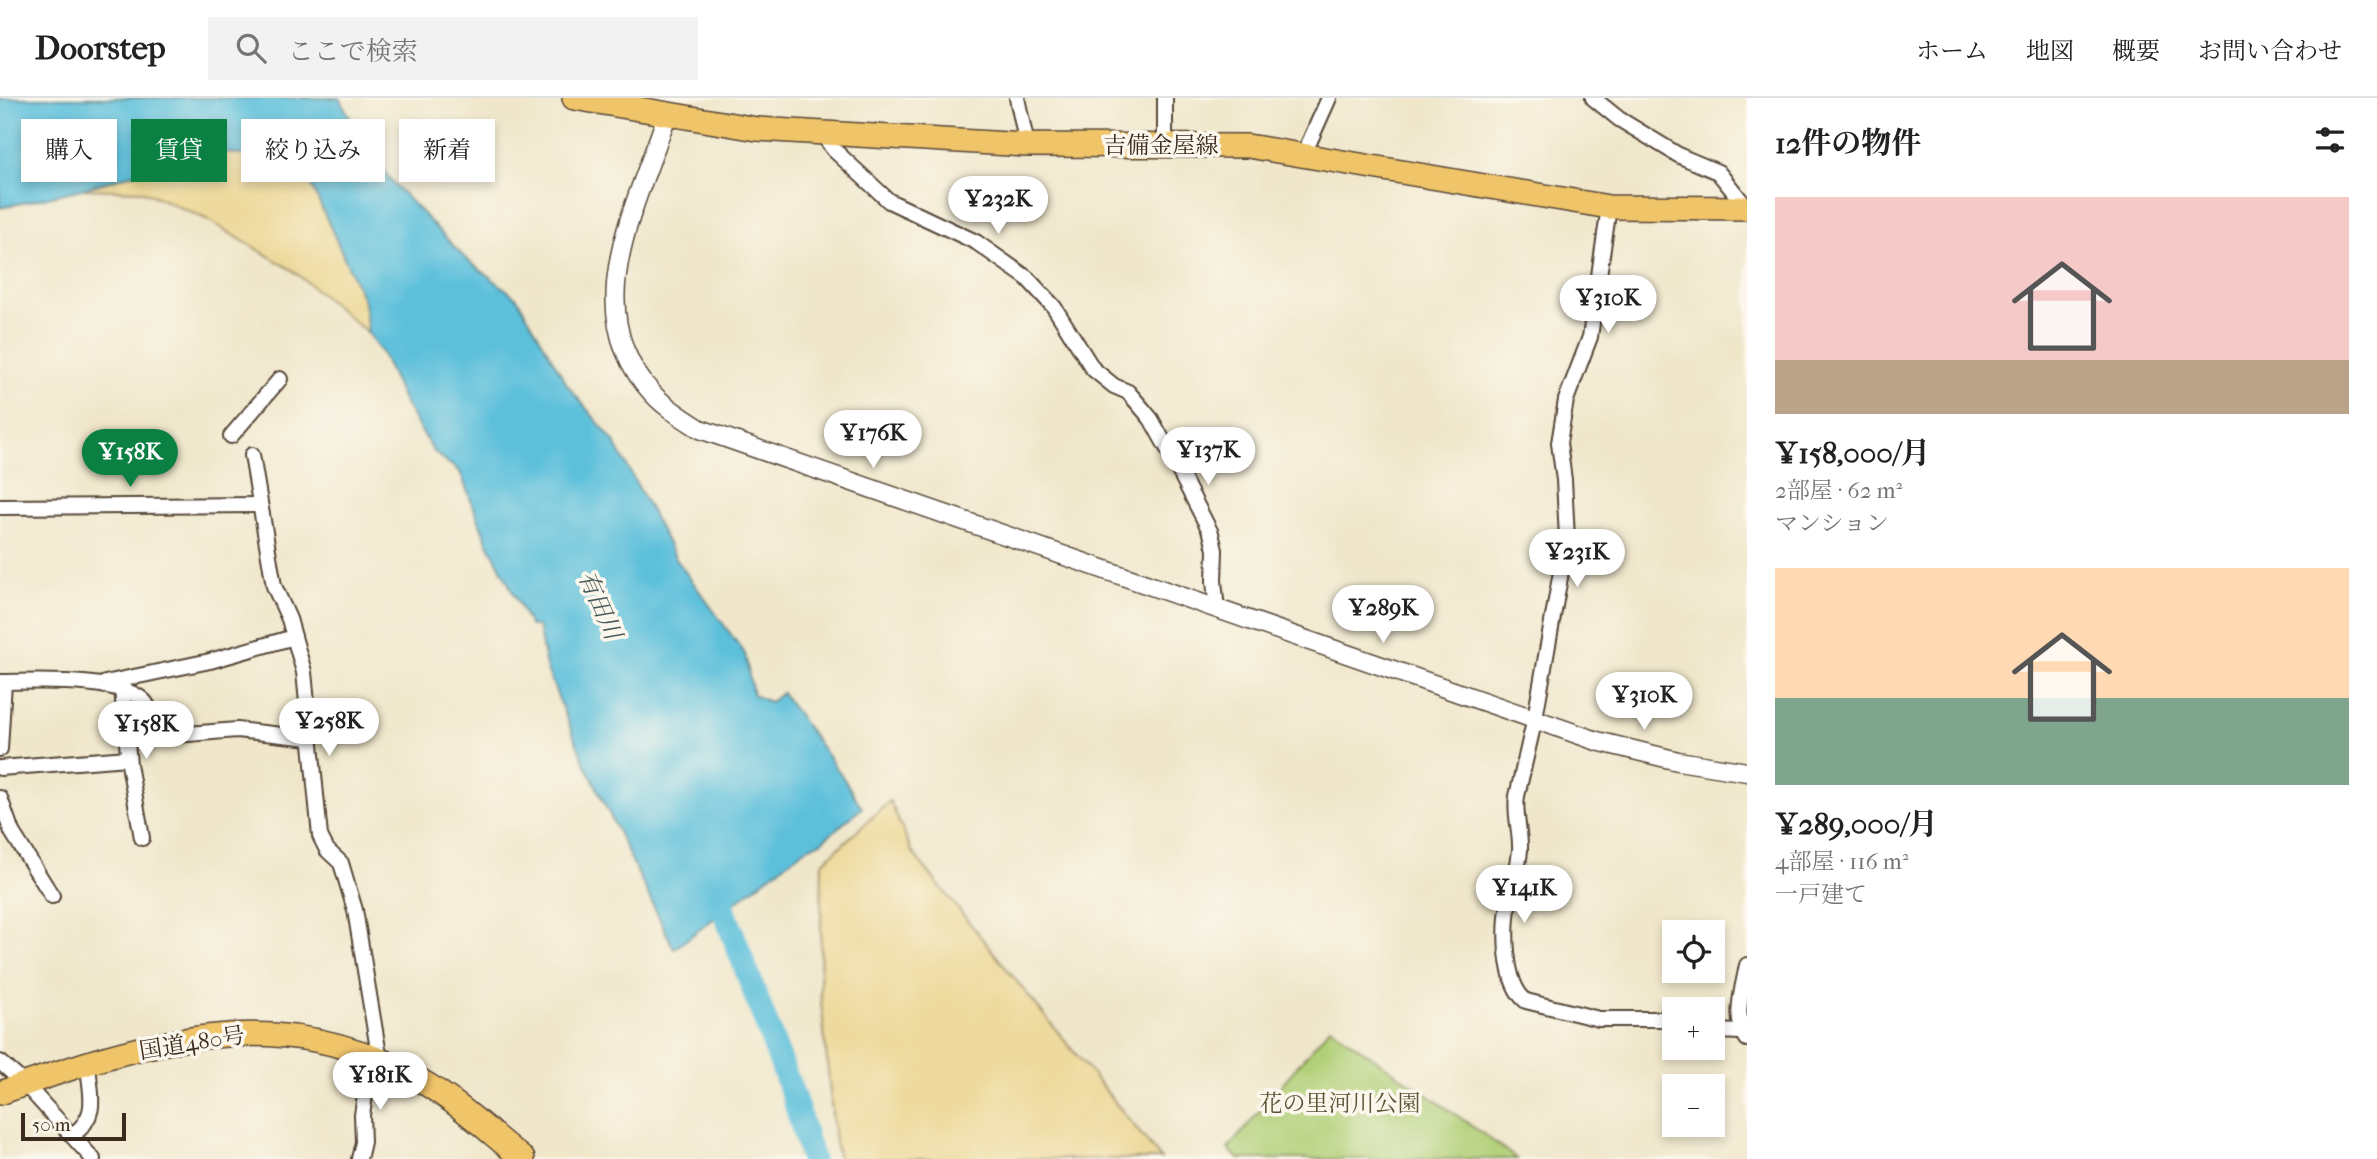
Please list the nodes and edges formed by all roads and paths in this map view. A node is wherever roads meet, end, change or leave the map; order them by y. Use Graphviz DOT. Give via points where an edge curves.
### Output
graph roads {
  1 [pos="574,98"];
  2 [pos="1017,98"];
  3 [pos="1165,98"];
  4 [pos="1329,98"];
  5 [pos="1593,98"];
  6 [pos="667,115"];
  7 [pos="822,133"];
  8 [pos="1027,145"];
  9 [pos="1165,145"];
  10 [pos="1304,154"];
  11 [pos="1609,207"];
  12 [pos="1747,208"];
  13 [pos="280,379"];
  14 [pos="231,436"];
  15 [pos="253,455"];
  16 [pos="260,505"];
  17 [pos="0,507"];
  18 [pos="1217,610"];
  19 [pos="294,637"];
  20 [pos="2,682"];
  21 [pos="97,685"];
  22 [pos="122,689"];
  23 [pos="1535,718"];
  24 [pos="310,738"];
  25 [pos="0,749"];
  26 [pos="128,758"];
  27 [pos="0,768"];
  28 [pos="1747,772"];
  29 [pos="0,798"];
  30 [pos="142,838"];
  31 [pos="52,896"];
  32 [pos="1747,965"];
  33 [pos="1662,1019"];
  34 [pos="1725,1033"];
  35 [pos="1744,1035"];
  36 [pos="376,1059"];
  37 [pos="0,1062"];
  38 [pos="88,1065"];
  39 [pos="26,1084"];
  40 [pos="0,1093"];
  41 [pos="73,1135"];
  42 [pos="93,1159"];
  43 [pos="359,1159"];
  44 [pos="523,1159"];
  1 -- 6 [label="main road, 吉備金屋線"];
  2 -- 8 [label="street"];
  3 -- 9 [label="street"];
  4 -- 10 [label="street"];
  5 -- 12 [label="street" via="1680,156 1718,172"];
  6 -- 7 [label="main road, 吉備金屋線" via="757,129"];
  6 -- 18 [label="street" via="622,242 614,308 631,363 654,395 700,429"];
  7 -- 8 [label="main road, 吉備金屋線"];
  7 -- 18 [label="street" via="889,201 976,242 1027,278 1054,307 1093,369 1128,392 1151,419 1211,533"];
  8 -- 9 [label="main road, 吉備金屋線"];
  9 -- 10 [label="main road, 吉備金屋線" via="1248,146"];
  10 -- 11 [label="main road, 吉備金屋線"];
  11 -- 12 [label="main road, 吉備金屋線"];
  11 -- 23 [label="street" via="1590,337 1566,400 1559,443 1567,538"];
  13 -- 14 [label="street"];
  15 -- 16 [label="street"];
  16 -- 17 [label="street"];
  16 -- 19 [label="street" via="274,586"];
  18 -- 23 [label="street"];
  19 -- 21 [label="street" via="211,661"];
  19 -- 24 [label="street" via="304,672"];
  20 -- 21 [label="street"];
  20 -- 25 [label="street"];
  21 -- 22 [label="street"];
  22 -- 24 [label="street" via="142,699 154,729 164,736 237,730"];
  22 -- 26 [label="street"];
  23 -- 28 [label="street" via="1597,741"];
  23 -- 33 [label="street" via="1517,796 1520,851 1507,921 1508,956 1518,995 1526,1001 1599,1018"];
  24 -- 36 [label="street" via="320,836 341,863 355,910"];
  26 -- 27 [label="street"];
  26 -- 30 [label="street"];
  29 -- 31 [label="street" via="12,832"];
  32 -- 35 [label="street" via="1739,1012"];
  34 -- 35 [label="street"];
  36 -- 38 [label="main road, 国道480号" via="325,1042 247,1033 174,1041"];
  36 -- 43 [label="street" via="362,1115"];
  36 -- 44 [label="main road, 国道480号" via="422,1081"];
  37 -- 39 [label="street"];
  38 -- 39 [label="main road, 国道480号"];
  38 -- 41 [label="street" via="91,1115"];
  39 -- 40 [label="main road, 国道480号"];
  39 -- 41 [label="street"];
  41 -- 42 [label="street"];
}
